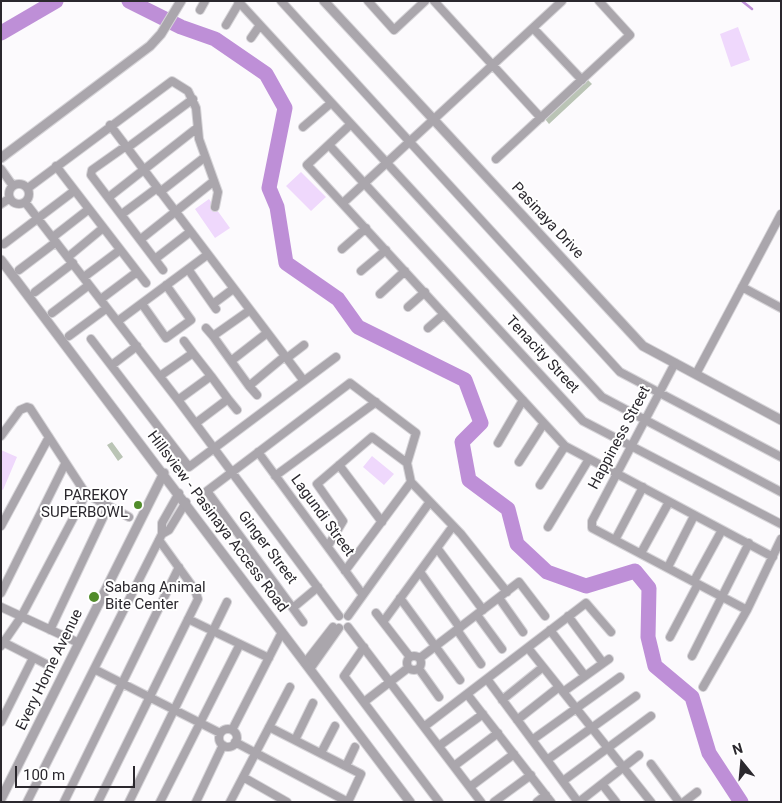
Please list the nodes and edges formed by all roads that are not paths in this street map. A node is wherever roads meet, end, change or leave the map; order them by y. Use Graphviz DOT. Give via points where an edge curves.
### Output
graph roads {
  1 [pos="180,1"];
  2 [pos="205,1"];
  3 [pos="281,1"];
  4 [pos="324,1"];
  5 [pos="368,1"];
  6 [pos="425,1"];
  7 [pos="434,1"];
  8 [pos="562,1"];
  9 [pos="599,1"];
  10 [pos="239,2"];
  11 [pos="200,10"];
  12 [pos="226,25"];
  13 [pos="260,25"];
  14 [pos="533,28"];
  15 [pos="251,38"];
  16 [pos="493,65"];
  17 [pos="582,80"];
  18 [pos="193,98"];
  19 [pos="332,102"];
  20 [pos="541,118"];
  21 [pos="434,119"];
  22 [pos="351,124"];
  23 [pos="110,125"];
  24 [pos="303,127"];
  25 [pos="197,128"];
  26 [pos="409,142"];
  27 [pos="329,144"];
  28 [pos="126,147"];
  29 [pos="205,157"];
  30 [pos="1,158"];
  31 [pos="496,159"];
  32 [pos="387,163"];
  33 [pos="56,166"];
  34 [pos="1,169"];
  35 [pos="144,170"];
  36 [pos="214,181"];
  37 [pos="365,183"];
  38 [pos="13,186"];
  39 [pos="28,188"];
  40 [pos="159,190"];
  41 [pos="74,191"];
  42 [pos="109,197"];
  43 [pos="10,198"];
  44 [pos="25,202"];
  45 [pos="343,203"];
  46 [pos="1,204"];
  47 [pos="215,207"];
  48 [pos="88,209"];
  49 [pos="175,212"];
  50 [pos="122,214"];
  51 [pos="781,214"];
  52 [pos="38,218"];
  53 [pos="104,228"];
  54 [pos="366,228"];
  55 [pos="777,229"];
  56 [pos="190,232"];
  57 [pos="55,239"];
  58 [pos="140,239"];
  59 [pos="4,244"];
  60 [pos="342,249"];
  61 [pos="120,250"];
  62 [pos="386,250"];
  63 [pos="207,255"];
  64 [pos="1,260"];
  65 [pos="70,260"];
  66 [pos="155,260"];
  67 [pos="188,269"];
  68 [pos="19,270"];
  69 [pos="163,270"];
  70 [pos="361,271"];
  71 [pos="138,272"];
  72 [pos="406,272"];
  73 [pos="84,277"];
  74 [pos="146,283"];
  75 [pos="89,285"];
  76 [pos="166,285"];
  77 [pos="742,288"];
  78 [pos="233,289"];
  79 [pos="35,292"];
  80 [pos="425,292"];
  81 [pos="380,294"];
  82 [pos="101,299"];
  83 [pos="142,304"];
  84 [pos="408,307"];
  85 [pos="107,308"];
  86 [pos="781,308"];
  87 [pos="250,310"];
  88 [pos="52,313"];
  89 [pos="444,314"];
  90 [pos="118,321"];
  91 [pos="206,328"];
  92 [pos="428,328"];
  93 [pos="267,333"];
  94 [pos="69,336"];
  95 [pos="213,336"];
  96 [pos="91,339"];
  97 [pos="184,341"];
  98 [pos="304,345"];
  99 [pos="137,346"];
  100 [pos="193,353"];
  101 [pos="336,356"];
  102 [pos="286,357"];
  103 [pos="231,361"];
  104 [pos="675,363"];
  105 [pos="112,365"];
  106 [pos="696,374"];
  107 [pos="160,376"];
  108 [pos="211,376"];
  109 [pos="304,381"];
  110 [pos="249,386"];
  111 [pos="659,393"];
  112 [pos="256,396"];
  113 [pos="228,398"];
  114 [pos="178,400"];
  115 [pos="523,400"];
  116 [pos="376,402"];
  117 [pos="237,410"];
  118 [pos="645,420"];
  119 [pos="781,420"];
  120 [pos="196,423"];
  121 [pos="544,423"];
  122 [pos="1,436"];
  123 [pos="49,437"];
  124 [pos="498,443"];
  125 [pos="565,446"];
  126 [pos="631,447"];
  127 [pos="214,448"];
  128 [pos="258,452"];
  129 [pos="781,457"];
  130 [pos="589,459"];
  131 [pos="519,462"];
  132 [pos="407,463"];
  133 [pos="65,464"];
  134 [pos="339,466"];
  135 [pos="233,472"];
  136 [pos="164,473"];
  137 [pos="617,474"];
  138 [pos="275,476"];
  139 [pos="411,482"];
  140 [pos="540,485"];
  141 [pos="643,487"];
  142 [pos="781,492"];
  143 [pos="179,493"];
  144 [pos="86,494"];
  145 [pos="186,502"];
  146 [pos="669,502"];
  147 [pos="429,503"];
  148 [pos="108,507"];
  149 [pos="5,510"];
  150 [pos="694,516"];
  151 [pos="129,517"];
  152 [pos="382,522"];
  153 [pos="781,524"];
  154 [pos="1,526"];
  155 [pos="453,526"];
  156 [pos="548,527"];
  157 [pos="722,530"];
  158 [pos="160,537"];
  159 [pos="781,539"];
  160 [pos="615,540"];
  161 [pos="749,542"];
  162 [pos="328,546"];
  163 [pos="437,548"];
  164 [pos="641,553"];
  165 [pos="773,557"];
  166 [pos="179,567"];
  167 [pos="668,567"];
  168 [pos="346,571"];
  169 [pos="420,572"];
  170 [pos="696,582"];
  171 [pos="318,587"];
  172 [pos="506,592"];
  173 [pos="1,594"];
  174 [pos="363,595"];
  175 [pos="724,597"];
  176 [pos="400,598"];
  177 [pos="499,598"];
  178 [pos="227,602"];
  179 [pos="1,607"];
  180 [pos="294,607"];
  181 [pos="747,610"];
  182 [pos="376,612"];
  183 [pos="480,613"];
  184 [pos="339,616"];
  185 [pos="348,616"];
  186 [pos="545,616"];
  187 [pos="568,616"];
  188 [pos="21,617"];
  189 [pos="188,619"];
  190 [pos="303,622"];
  191 [pos="383,622"];
  192 [pos="337,626"];
  193 [pos="348,627"];
  194 [pos="458,629"];
  195 [pos="50,630"];
  196 [pos="550,630"];
  197 [pos="213,631"];
  198 [pos="282,632"];
  199 [pos="523,632"];
  200 [pos="611,632"];
  201 [pos="670,637"];
  202 [pos="2,643"];
  203 [pos="79,643"];
  204 [pos="240,644"];
  205 [pos="436,646"];
  206 [pos="364,647"];
  207 [pos="528,648"];
  208 [pos="502,649"];
  209 [pos="692,656"];
  210 [pos="33,658"];
  211 [pos="269,658"];
  212 [pos="410,658"];
  213 [pos="420,658"];
  214 [pos="46,664"];
  215 [pos="481,664"];
  216 [pos="308,666"];
  217 [pos="408,668"];
  218 [pos="543,668"];
  219 [pos="94,669"];
  220 [pos="419,669"];
  221 [pos="585,676"];
  222 [pos="620,677"];
  223 [pos="486,679"];
  224 [pos="460,680"];
  225 [pos="392,682"];
  226 [pos="122,683"];
  227 [pos="290,687"];
  228 [pos="703,687"];
  229 [pos="561,690"];
  230 [pos="467,694"];
  231 [pos="636,696"];
  232 [pos="150,697"];
  233 [pos="439,697"];
  234 [pos="502,700"];
  235 [pos="364,702"];
  236 [pos="313,703"];
  237 [pos="576,708"];
  238 [pos="174,710"];
  239 [pos="483,714"];
  240 [pos="652,716"];
  241 [pos="517,720"];
  242 [pos="1,722"];
  243 [pos="199,722"];
  244 [pos="269,726"];
  245 [pos="334,726"];
  246 [pos="425,726"];
  247 [pos="591,728"];
  248 [pos="232,730"];
  249 [pos="220,733"];
  250 [pos="498,733"];
  251 [pos="295,740"];
  252 [pos="532,740"];
  253 [pos="235,742"];
  254 [pos="224,746"];
  255 [pos="440,746"];
  256 [pos="355,747"];
  257 [pos="608,748"];
  258 [pos="256,752"];
  259 [pos="321,753"];
  260 [pos="514,754"];
  261 [pos="639,755"];
  262 [pos="547,760"];
  263 [pos="651,764"];
  264 [pos="346,766"];
  265 [pos="454,766"];
  266 [pos="623,768"];
  267 [pos="530,775"];
  268 [pos="243,777"];
  269 [pos="563,781"];
  270 [pos="602,784"];
  271 [pos="470,787"];
  272 [pos="697,792"];
  273 [pos="546,795"];
  274 [pos="1,799"];
  275 [pos="582,801"];
  276 [pos="27,802"];
  277 [pos="64,802"];
  278 [pos="98,802"];
  279 [pos="129,802"];
  280 [pos="160,802"];
  281 [pos="196,802"];
  282 [pos="230,802"];
  283 [pos="287,802"];
  284 [pos="348,802"];
  285 [pos="410,802"];
  286 [pos="439,802"];
  287 [pos="481,802"];
  288 [pos="494,802"];
  289 [pos="537,802"];
  290 [pos="551,802"];
  291 [pos="616,802"];
  292 [pos="650,802"];
  293 [pos="679,802"];
  294 [pos="684,802"];
  1 -- 30 [label="street" via="162,34 137,57"];
  2 -- 11 [label="street"];
  3 -- 26 [label="street"];
  4 -- 21 [label="street, Pasinaya Drive"];
  5 -- 6 [label="street" via="394,30"];
  7 -- 16 [label="street"];
  8 -- 14 [label="street"];
  9 -- 17 [label="street" via="630,35"];
  10 -- 12 [label="street"];
  10 -- 13 [label="street"];
  13 -- 15 [label="street"];
  13 -- 19 [label="street"];
  14 -- 16 [label="street"];
  14 -- 17 [label="street"];
  16 -- 20 [label="street"];
  16 -- 21 [label="street"];
  17 -- 20 [label="street"];
  18 -- 23 [label="street" via="176,81 168,82"];
  18 -- 25 [label="street"];
  18 -- 28 [label="street"];
  19 -- 22 [label="street"];
  19 -- 24 [label="street"];
  20 -- 31 [label="street"];
  21 -- 26 [label="street"];
  21 -- 104 [label="street, Pasinaya Drive" via="644,346"];
  22 -- 27 [label="street"];
  22 -- 32 [label="street"];
  23 -- 28 [label="street"];
  23 -- 33 [label="street"];
  25 -- 29 [label="street"];
  25 -- 35 [label="street"];
  26 -- 32 [label="street"];
  26 -- 111 [label="street" via="620,372"];
  27 -- 37 [label="street, Tenacity Street"];
  27 -- 45 [label="street" via="307,164"];
  28 -- 35 [label="street"];
  28 -- 42 [label="street" via="91,172"];
  29 -- 36 [label="street"];
  29 -- 40 [label="street"];
  32 -- 37 [label="street"];
  32 -- 118 [label="street" via="602,398"];
  33 -- 39 [label="street"];
  33 -- 41 [label="street"];
  34 -- 38 [label="street"];
  35 -- 40 [label="street"];
  35 -- 42 [label="street"];
  36 -- 47 [label="street" via="219,195"];
  36 -- 49 [label="street"];
  37 -- 45 [label="street"];
  37 -- 126 [label="street, Tenacity Street" via="583,421"];
  38 -- 39 [label="street" via="20,184"];
  38 -- 43 [label="street"];
  39 -- 44 [label="street"];
  40 -- 49 [label="street"];
  40 -- 50 [label="street"];
  41 -- 48 [label="street"];
  41 -- 52 [label="street"];
  42 -- 50 [label="street"];
  43 -- 44 [label="street" via="15,203"];
  43 -- 46 [label="street"];
  44 -- 52 [label="street"];
  45 -- 54 [label="street"];
  48 -- 53 [label="street"];
  48 -- 57 [label="street"];
  49 -- 56 [label="street"];
  49 -- 58 [label="street"];
  50 -- 58 [label="street"];
  51 -- 55 [label="street"];
  52 -- 57 [label="street"];
  52 -- 59 [label="street"];
  53 -- 61 [label="street"];
  53 -- 65 [label="street"];
  54 -- 60 [label="street"];
  54 -- 62 [label="street"];
  55 -- 77 [label="street"];
  56 -- 63 [label="street"];
  56 -- 66 [label="street"];
  57 -- 65 [label="street"];
  57 -- 68 [label="street"];
  58 -- 66 [label="street"];
  61 -- 71 [label="street"];
  61 -- 73 [label="street"];
  62 -- 70 [label="street"];
  62 -- 72 [label="street"];
  63 -- 67 [label="street"];
  63 -- 78 [label="street"];
  64 -- 136 [label="street, Hillsview - Pasinaya Access Road"];
  65 -- 73 [label="street"];
  65 -- 79 [label="street"];
  66 -- 69 [label="street"];
  67 -- 76 [label="street"];
  67 -- 78 [label="street" via="215,307"];
  71 -- 74 [label="street"];
  71 -- 82 [label="street"];
  72 -- 80 [label="street"];
  72 -- 81 [label="street"];
  73 -- 75 [label="street"];
  75 -- 82 [label="street"];
  75 -- 88 [label="street"];
  76 -- 83 [label="street"];
  76 -- 83 [label="street" via="191,320 166,338"];
  77 -- 86 [label="street"];
  77 -- 106 [label="street"];
  78 -- 87 [label="street"];
  80 -- 84 [label="street"];
  80 -- 89 [label="street"];
  82 -- 85 [label="street"];
  83 -- 90 [label="street"];
  85 -- 90 [label="street"];
  85 -- 94 [label="street"];
  87 -- 93 [label="street"];
  87 -- 95 [label="street"];
  89 -- 92 [label="street"];
  89 -- 115 [label="street"];
  90 -- 99 [label="street"];
  91 -- 95 [label="street"];
  93 -- 102 [label="street"];
  93 -- 103 [label="street"];
  95 -- 103 [label="street"];
  96 -- 105 [label="street"];
  97 -- 100 [label="street"];
  98 -- 102 [label="street"];
  99 -- 105 [label="street"];
  99 -- 107 [label="street"];
  100 -- 107 [label="street"];
  100 -- 108 [label="street"];
  101 -- 109 [label="street"];
  102 -- 109 [label="street"];
  102 -- 110 [label="street"];
  103 -- 110 [label="street"];
  104 -- 106 [label="street, Pasinaya Drive"];
  104 -- 111 [label="street, Happiness Street"];
  105 -- 127 [label="street" via="189,467"];
  106 -- 119 [label="street, Pasinaya Drive"];
  107 -- 114 [label="street"];
  108 -- 113 [label="street"];
  108 -- 114 [label="street"];
  109 -- 127 [label="street"];
  110 -- 112 [label="street"];
  111 -- 118 [label="street, Happiness Street"];
  111 -- 129 [label="street"];
  113 -- 117 [label="street"];
  113 -- 120 [label="street"];
  114 -- 120 [label="street"];
  115 -- 121 [label="street"];
  115 -- 124 [label="street"];
  116 -- 128 [label="street" via="350,383"];
  116 -- 132 [label="street" via="416,433"];
  116 -- 138 [label="street"];
  118 -- 126 [label="street, Happiness Street"];
  118 -- 142 [label="street"];
  120 -- 127 [label="street"];
  121 -- 125 [label="street"];
  121 -- 131 [label="street"];
  122 -- 123 [label="street" via="20,410 27,406"];
  123 -- 133 [label="street"];
  123 -- 149 [label="street"];
  125 -- 130 [label="street"];
  125 -- 140 [label="street"];
  126 -- 137 [label="street, Happiness Street"];
  126 -- 153 [label="street, Tenacity Street"];
  127 -- 135 [label="street"];
  128 -- 135 [label="street"];
  128 -- 138 [label="street, Lagundi Street"];
  130 -- 137 [label="street"];
  130 -- 156 [label="street"];
  132 -- 134 [label="street" via="372,438"];
  132 -- 139 [label="street"];
  133 -- 144 [label="street"];
  133 -- 173 [label="street"];
  134 -- 152 [label="street"];
  134 -- 162 [label="street" via="316,484 343,521"];
  135 -- 171 [label="street"];
  135 -- 180 [label="street, Ginger Street" via="207,491"];
  136 -- 143 [label="street, Hillsview - Pasinaya Access Road"];
  136 -- 203 [label="street, Every Home Avenue"];
  137 -- 141 [label="street"];
  137 -- 160 [label="street, Happiness Street" via="592,521 592,528"];
  138 -- 162 [label="street, Lagundi Street"];
  139 -- 147 [label="street"];
  139 -- 152 [label="street"];
  141 -- 146 [label="street"];
  141 -- 160 [label="street"];
  143 -- 145 [label="street, Hillsview - Pasinaya Access Road"];
  143 -- 158 [label="street" via="162,523"];
  144 -- 148 [label="street"];
  144 -- 188 [label="street"];
  145 -- 158 [label="street" via="169,530"];
  145 -- 198 [label="street, Hillsview - Pasinaya Access Road"];
  146 -- 150 [label="street"];
  146 -- 164 [label="street"];
  147 -- 155 [label="street"];
  147 -- 174 [label="street"];
  148 -- 151 [label="street"];
  148 -- 195 [label="street"];
  149 -- 154 [label="street"];
  150 -- 157 [label="street"];
  150 -- 167 [label="street"];
  152 -- 168 [label="street"];
  155 -- 163 [label="street"];
  155 -- 172 [label="street"];
  157 -- 161 [label="street"];
  157 -- 170 [label="street"];
  158 -- 166 [label="street"];
  158 -- 219 [label="street"];
  159 -- 165 [label="street"];
  160 -- 164 [label="street"];
  161 -- 165 [label="street"];
  161 -- 175 [label="street"];
  162 -- 168 [label="street, Lagundi Street"];
  163 -- 169 [label="street"];
  163 -- 183 [label="street"];
  164 -- 167 [label="street"];
  165 -- 181 [label="street"];
  166 -- 189 [label="street" via="198,596"];
  166 -- 226 [label="street"];
  167 -- 170 [label="street"];
  168 -- 174 [label="street, Lagundi Street"];
  169 -- 176 [label="street"];
  169 -- 194 [label="street"];
  170 -- 175 [label="street"];
  170 -- 201 [label="street"];
  171 -- 180 [label="street"];
  171 -- 184 [label="street"];
  172 -- 177 [label="street"];
  172 -- 186 [label="street" via="519,582"];
  174 -- 185 [label="street"];
  175 -- 181 [label="street"];
  175 -- 209 [label="street"];
  176 -- 191 [label="street"];
  176 -- 205 [label="street"];
  177 -- 183 [label="street"];
  177 -- 199 [label="street"];
  178 -- 197 [label="street"];
  179 -- 188 [label="street"];
  180 -- 190 [label="street, Ginger Street"];
  181 -- 228 [label="street"];
  182 -- 191 [label="street"];
  183 -- 194 [label="street"];
  183 -- 208 [label="street"];
  184 -- 185 [label="street"];
  184 -- 192 [label="street"];
  185 -- 193 [label="street"];
  187 -- 196 [label="street"];
  187 -- 200 [label="street" via="586,603"];
  187 -- 221 [label="street" via="606,661"];
  188 -- 195 [label="street"];
  188 -- 202 [label="street"];
  189 -- 197 [label="street"];
  189 -- 232 [label="street"];
  191 -- 212 [label="street"];
  192 -- 193 [label="street"];
  192 -- 216 [label="street"];
  193 -- 206 [label="street"];
  194 -- 205 [label="street"];
  194 -- 215 [label="street"];
  195 -- 203 [label="street"];
  196 -- 207 [label="street"];
  196 -- 221 [label="street"];
  197 -- 204 [label="street"];
  197 -- 238 [label="street"];
  198 -- 211 [label="street"];
  198 -- 216 [label="street, Hillsview - Pasinaya Access Road"];
  202 -- 210 [label="street"];
  203 -- 274 [label="street, Every Home Avenue"];
  204 -- 211 [label="street"];
  204 -- 243 [label="street"];
  205 -- 213 [label="street"];
  205 -- 224 [label="street"];
  206 -- 225 [label="street"];
  206 -- 235 [label="street" via="344,676"];
  207 -- 218 [label="street"];
  207 -- 223 [label="street"];
  210 -- 214 [label="street"];
  210 -- 242 [label="street"];
  211 -- 248 [label="street"];
  212 -- 213 [label="street"];
  212 -- 217 [label="street"];
  213 -- 220 [label="street" via="422,664"];
  216 -- 285 [label="street, Hillsview - Pasinaya Access Road"];
  217 -- 220 [label="street" via="413,671"];
  217 -- 225 [label="street"];
  218 -- 229 [label="street"];
  218 -- 234 [label="street"];
  219 -- 226 [label="street"];
  219 -- 276 [label="street"];
  220 -- 233 [label="street"];
  221 -- 229 [label="street"];
  222 -- 237 [label="street"];
  223 -- 230 [label="street"];
  223 -- 234 [label="street"];
  225 -- 235 [label="street"];
  225 -- 246 [label="street"];
  226 -- 232 [label="street"];
  226 -- 277 [label="street"];
  227 -- 244 [label="street"];
  229 -- 237 [label="street"];
  229 -- 241 [label="street"];
  230 -- 239 [label="street"];
  230 -- 246 [label="street"];
  231 -- 247 [label="street"];
  232 -- 238 [label="street"];
  232 -- 278 [label="street"];
  234 -- 241 [label="street"];
  235 -- 286 [label="street"];
  236 -- 251 [label="street"];
  237 -- 247 [label="street"];
  237 -- 252 [label="street"];
  238 -- 243 [label="street"];
  238 -- 279 [label="street"];
  239 -- 250 [label="street"];
  239 -- 255 [label="street"];
  240 -- 257 [label="street"];
  241 -- 252 [label="street"];
  243 -- 249 [label="street"];
  243 -- 280 [label="street"];
  244 -- 251 [label="street"];
  244 -- 258 [label="street"];
  245 -- 259 [label="street"];
  246 -- 255 [label="street"];
  247 -- 257 [label="street"];
  247 -- 262 [label="street"];
  248 -- 249 [label="street"];
  248 -- 253 [label="street"];
  249 -- 254 [label="street" via="219,740"];
  250 -- 260 [label="street"];
  250 -- 265 [label="street"];
  251 -- 259 [label="street"];
  252 -- 262 [label="street"];
  253 -- 254 [label="street"];
  253 -- 258 [label="street"];
  254 -- 281 [label="street"];
  255 -- 265 [label="street"];
  256 -- 264 [label="street"];
  257 -- 266 [label="street"];
  257 -- 269 [label="street"];
  258 -- 268 [label="street"];
  258 -- 284 [label="street"];
  259 -- 264 [label="street"];
  260 -- 267 [label="street"];
  260 -- 271 [label="street"];
  261 -- 266 [label="street"];
  262 -- 269 [label="street"];
  263 -- 293 [label="street"];
  264 -- 284 [label="street" via="362,774"];
  265 -- 271 [label="street"];
  266 -- 270 [label="street"];
  266 -- 292 [label="street"];
  267 -- 273 [label="street"];
  267 -- 288 [label="street"];
  268 -- 282 [label="street"];
  268 -- 283 [label="street"];
  269 -- 275 [label="street"];
  270 -- 275 [label="street"];
  270 -- 291 [label="street"];
  271 -- 287 [label="street"];
  272 -- 294 [label="street"];
  273 -- 289 [label="street"];
  273 -- 290 [label="street"];
}
